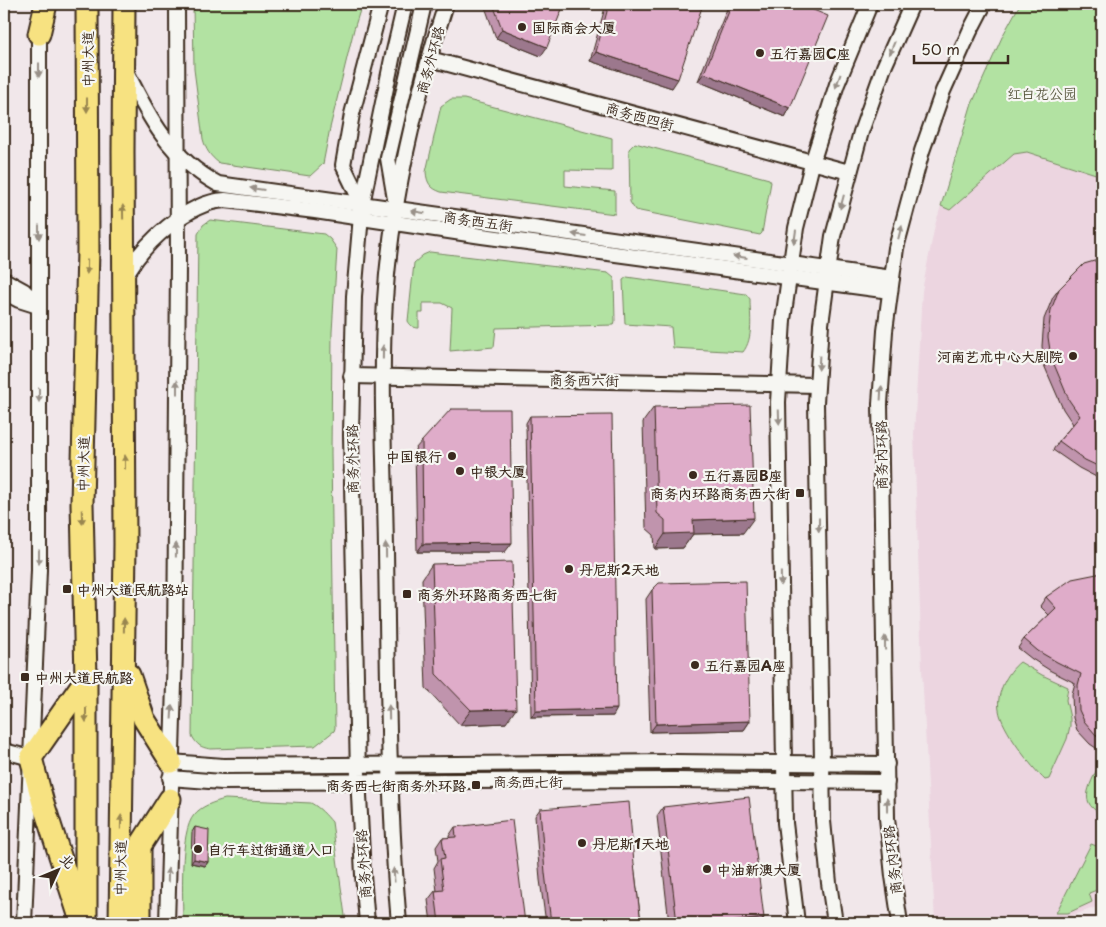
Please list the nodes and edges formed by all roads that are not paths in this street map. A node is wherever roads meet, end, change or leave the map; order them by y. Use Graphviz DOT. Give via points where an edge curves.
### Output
graph roads {
  1 [pos="40,4"];
  2 [pos="46,4"];
  3 [pos="87,4"];
  4 [pos="124,4"];
  5 [pos="177,4"];
  6 [pos="381,4"];
  7 [pos="406,4"];
  8 [pos="424,4"];
  9 [pos="446,4"];
  10 [pos="870,4"];
  11 [pos="912,4"];
  12 [pos="984,4"];
  13 [pos="39,34"];
  14 [pos="430,59"];
  15 [pos="123,66"];
  16 [pos="177,153"];
  17 [pos="812,162"];
  18 [pos="849,172"];
  19 [pos="362,211"];
  20 [pos="395,216"];
  21 [pos="177,221"];
  22 [pos="790,271"];
  23 [pos="828,276"];
  24 [pos="4,280"];
  25 [pos="124,280"];
  26 [pos="891,285"];
  27 [pos="4,292"];
  28 [pos="39,306"];
  29 [pos="351,376"];
  30 [pos="383,376"];
  31 [pos="779,384"];
  32 [pos="818,384"];
  33 [pos="123,660"];
  34 [pos="86,679"];
  35 [pos="4,751"];
  36 [pos="31,758"];
  37 [pos="784,763"];
  38 [pos="390,764"];
  39 [pos="823,764"];
  40 [pos="887,764"];
  41 [pos="358,765"];
  42 [pos="170,780"];
  43 [pos="359,781"];
  44 [pos="390,781"];
  45 [pos="785,781"];
  46 [pos="823,782"];
  47 [pos="887,782"];
  48 [pos="24,923"];
  49 [pos="82,923"];
  50 [pos="86,923"];
  51 [pos="120,923"];
  52 [pos="140,923"];
  53 [pos="167,923"];
  54 [pos="368,923"];
  55 [pos="398,923"];
  56 [pos="797,923"];
  57 [pos="836,923"];
  58 [pos="900,923"];
  1 -- 13 [label="street"];
  2 -- 13 [label="highway"];
  3 -- 34 [label="highway, 中州大道, one-way" via="88,250 82,504"];
  4 -- 15 [label="highway, 中州大道"];
  5 -- 16 [label="street"];
  6 -- 19 [label="street" via="352,114 343,165"];
  7 -- 19 [label="street, 商务外环路"];
  8 -- 20 [label="street" via="388,158"];
  9 -- 14 [label="street, 商务外环路"];
  10 -- 17 [label="street, one-way" via="837,84"];
  11 -- 18 [label="street, one-way" via="873,97"];
  26 -- 12 [label="street, 商务内环路, one-way" via="896,248 924,143 943,91"];
  13 -- 28 [label="street, one-way"];
  14 -- 17 [label="street, 商务西四街"];
  14 -- 20 [label="street, 商务外环路" via="412,128"];
  15 -- 16 [label="street, 商务西五街" via="155,126"];
  25 -- 15 [label="highway, 中州大道, one-way"];
  19 -- 16 [label="street, 商务西五街, one-way" via="218,184"];
  16 -- 21 [label="street"];
  17 -- 18 [label="street, 商务西四街"];
  17 -- 22 [label="street, one-way" via="796,228"];
  18 -- 23 [label="street, one-way" via="833,236"];
  19 -- 20 [label="street, 商务西五街"];
  19 -- 21 [label="street, 商务西五街" via="225,200 197,206"];
  19 -- 29 [label="street, 商务外环路"];
  20 -- 22 [label="street, 商务西五街"];
  30 -- 20 [label="street, 商务外环路, one-way" via="385,298"];
  21 -- 25 [label="street, 商务西五街" via="148,243"];
  42 -- 21 [label="street, one-way" via="176,632"];
  22 -- 23 [label="street, 商务西五街"];
  22 -- 31 [label="street"];
  23 -- 26 [label="street, 商务西五街"];
  23 -- 32 [label="street, one-way" via="821,324"];
  24 -- 28 [label="street" via="24,291"];
  33 -- 25 [label="highway, 中州大道, one-way"];
  40 -- 26 [label="street, 商务内环路, one-way" via="880,404"];
  27 -- 28 [label="street"];
  28 -- 36 [label="street, one-way" via="39,570"];
  29 -- 30 [label="street, 商务西六街"];
  29 -- 41 [label="street, 商务外环路"];
  30 -- 31 [label="street, 商务西六街"];
  38 -- 30 [label="street, 商务外环路, one-way"];
  31 -- 32 [label="street, 商务西六街"];
  31 -- 37 [label="street, one-way"];
  32 -- 39 [label="street, one-way"];
  33 -- 42 [label="highway"];
  51 -- 33 [label="highway, 中州大道, one-way"];
  34 -- 36 [label="highway"];
  34 -- 50 [label="highway, 中州大道, one-way"];
  35 -- 36 [label="street"];
  36 -- 48 [label="street"];
  36 -- 49 [label="highway"];
  37 -- 38 [label="street, 商务西七街"];
  37 -- 39 [label="street, 商务西七街"];
  37 -- 45 [label="street"];
  38 -- 41 [label="street, 商务西七街"];
  38 -- 44 [label="street, 商务外环路"];
  39 -- 40 [label="street, 商务西七街"];
  39 -- 46 [label="street"];
  40 -- 47 [label="street, 商务内环路"];
  41 -- 42 [label="street, 商务西七街" via="223,766"];
  41 -- 43 [label="street, 商务外环路"];
  42 -- 43 [label="street, 商务西七街"];
  42 -- 52 [label="highway" via="140,846"];
  53 -- 42 [label="street, one-way"];
  43 -- 44 [label="street, 商务西七街"];
  43 -- 54 [label="street, 商务外环路"];
  44 -- 45 [label="street, 商务西七街"];
  55 -- 44 [label="street, 商务外环路, one-way"];
  45 -- 46 [label="street, 商务西七街"];
  45 -- 56 [label="street" via="785,823"];
  46 -- 47 [label="street, 商务西七街"];
  46 -- 57 [label="street" via="823,821"];
  58 -- 47 [label="street, 商务内环路, one-way" via="888,827"];
}
